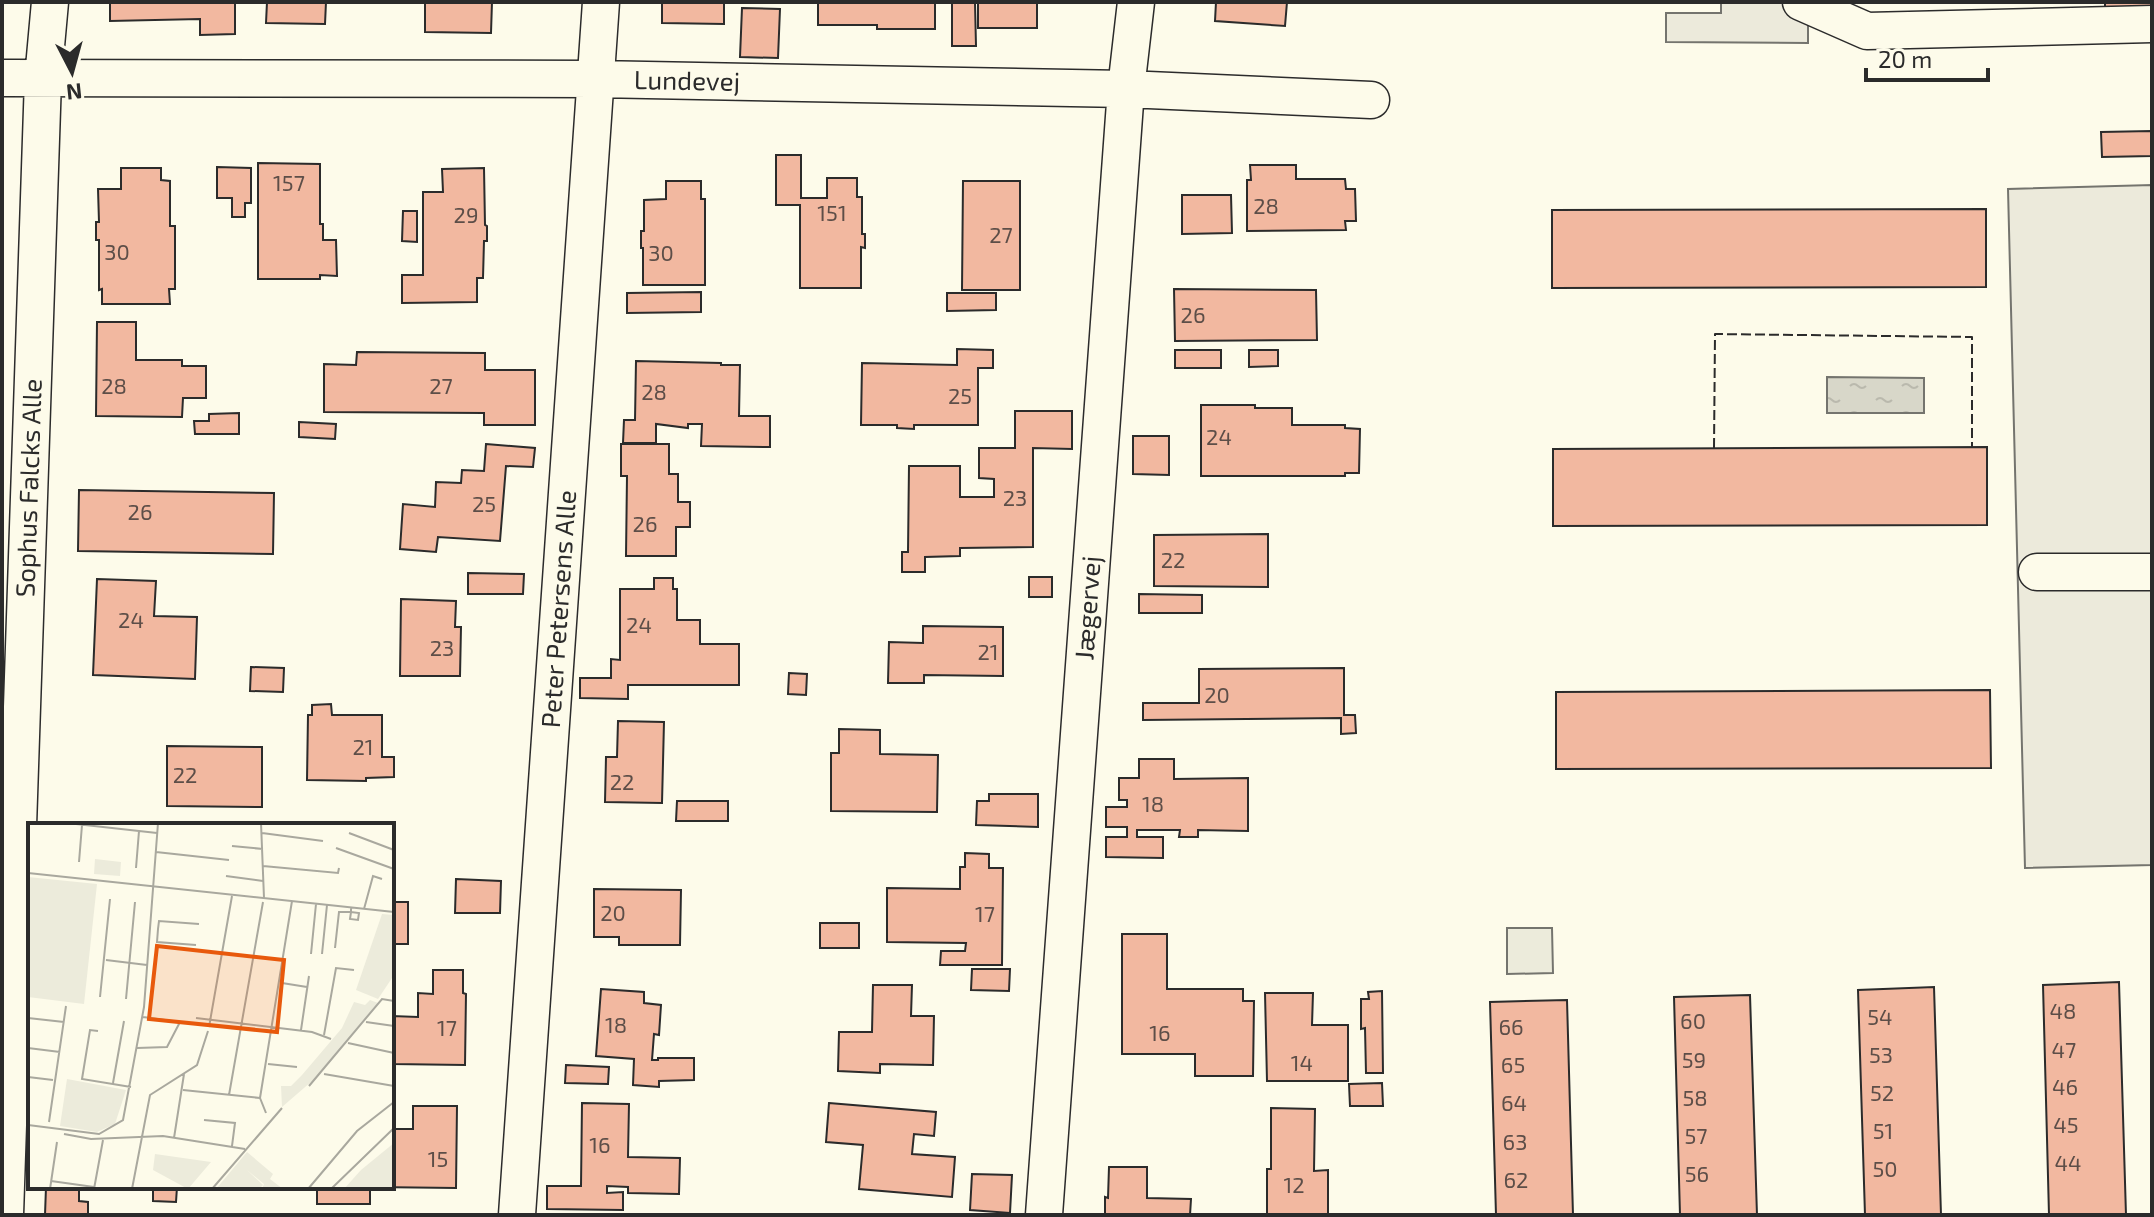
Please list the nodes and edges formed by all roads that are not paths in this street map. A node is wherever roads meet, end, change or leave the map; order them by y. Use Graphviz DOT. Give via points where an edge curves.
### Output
graph roads {
  1 [pos="50,2"];
  2 [pos="601,2"];
  3 [pos="1136,2"];
  4 [pos="1801,2"];
  5 [pos="2152,24"];
  6 [pos="2,78"];
  7 [pos="43,79"];
  8 [pos="595,79"];
  9 [pos="1126,89"];
  10 [pos="1371,100"];
  11 [pos="2037,572"];
  12 [pos="2152,572"];
  13 [pos="10,818"];
  14 [pos="5,1215"];
  15 [pos="517,1215"];
  16 [pos="1044,1215"];
  1 -- 7 [label="street, Sophus Falcks Alle"];
  2 -- 8 [label="street, Peter Petersens Alle"];
  3 -- 9 [label="street, Jægervej"];
  4 -- 5 [label="street" via="1867,31"];
  6 -- 7 [label="street, Lundevej"];
  7 -- 8 [label="street, Lundevej"];
  7 -- 13 [label="street, Sophus Falcks Alle"];
  8 -- 9 [label="street, Lundevej"];
  8 -- 15 [label="street, Peter Petersens Alle"];
  9 -- 10 [label="street, Lundevej"];
  9 -- 16 [label="street, Jægervej"];
  11 -- 12 [label="street"];
  13 -- 14 [label="street, Sophus Falcks Alle"];
}
